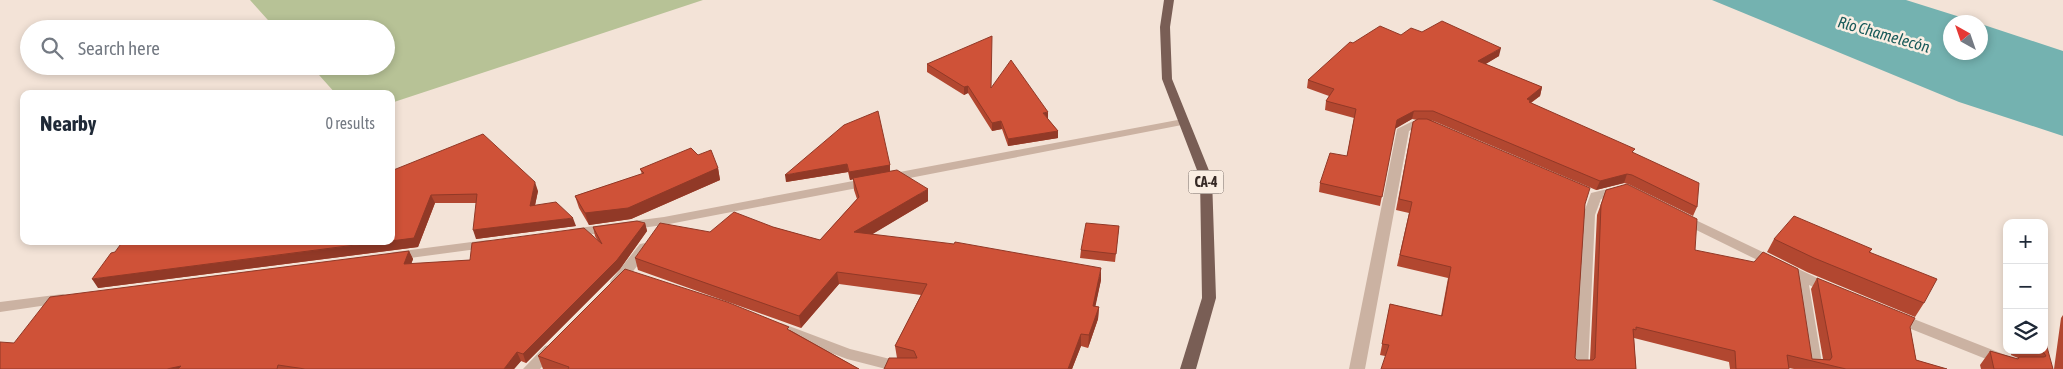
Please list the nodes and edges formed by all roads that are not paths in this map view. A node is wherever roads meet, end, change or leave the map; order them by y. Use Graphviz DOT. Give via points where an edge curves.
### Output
graph roads {
  1 [pos="1168,0"];
  2 [pos="1184,122"];
  3 [pos="1445,132"];
  4 [pos="1633,193"];
  5 [pos="1668,211"];
  6 [pos="664,221"];
  7 [pos="555,235"];
  8 [pos="496,242"];
  9 [pos="387,257"];
  10 [pos="1801,277"];
  11 [pos="606,294"];
  12 [pos="1844,295"];
  13 [pos="80,297"];
  14 [pos="0,307"];
  15 [pos="1879,310"];
  16 [pos="770,324"];
  17 [pos="559,342"];
  18 [pos="532,369"];
  19 [pos="909,369"];
  20 [pos="1188,369"];
  21 [pos="1357,369"];
  22 [pos="1580,369"];
  23 [pos="1816,369"];
  24 [pos="2026,369"];
  1 -- 2 [label="main road, CA-4" via="1165,27 1168,79"];
  2 -- 6 [label="street"];
  2 -- 20 [label="main road, CA-4" via="1206,178 1209,298"];
  3 -- 21 [label="street" via="1427,124 1414,124 1403,129"];
  4 -- 22 [label="street" via="1624,189 1591,194"];
  5 -- 10 [label="street"];
  6 -- 7 [label="street"];
  6 -- 11 [label="street" via="631,275"];
  8 -- 9 [label="street"];
  10 -- 12 [label="street"];
  10 -- 23 [label="street"];
  13 -- 14 [label="street"];
  15 -- 24 [label="street"];
  16 -- 19 [label="street" via="847,354"];
  17 -- 18 [label="street"];
}
